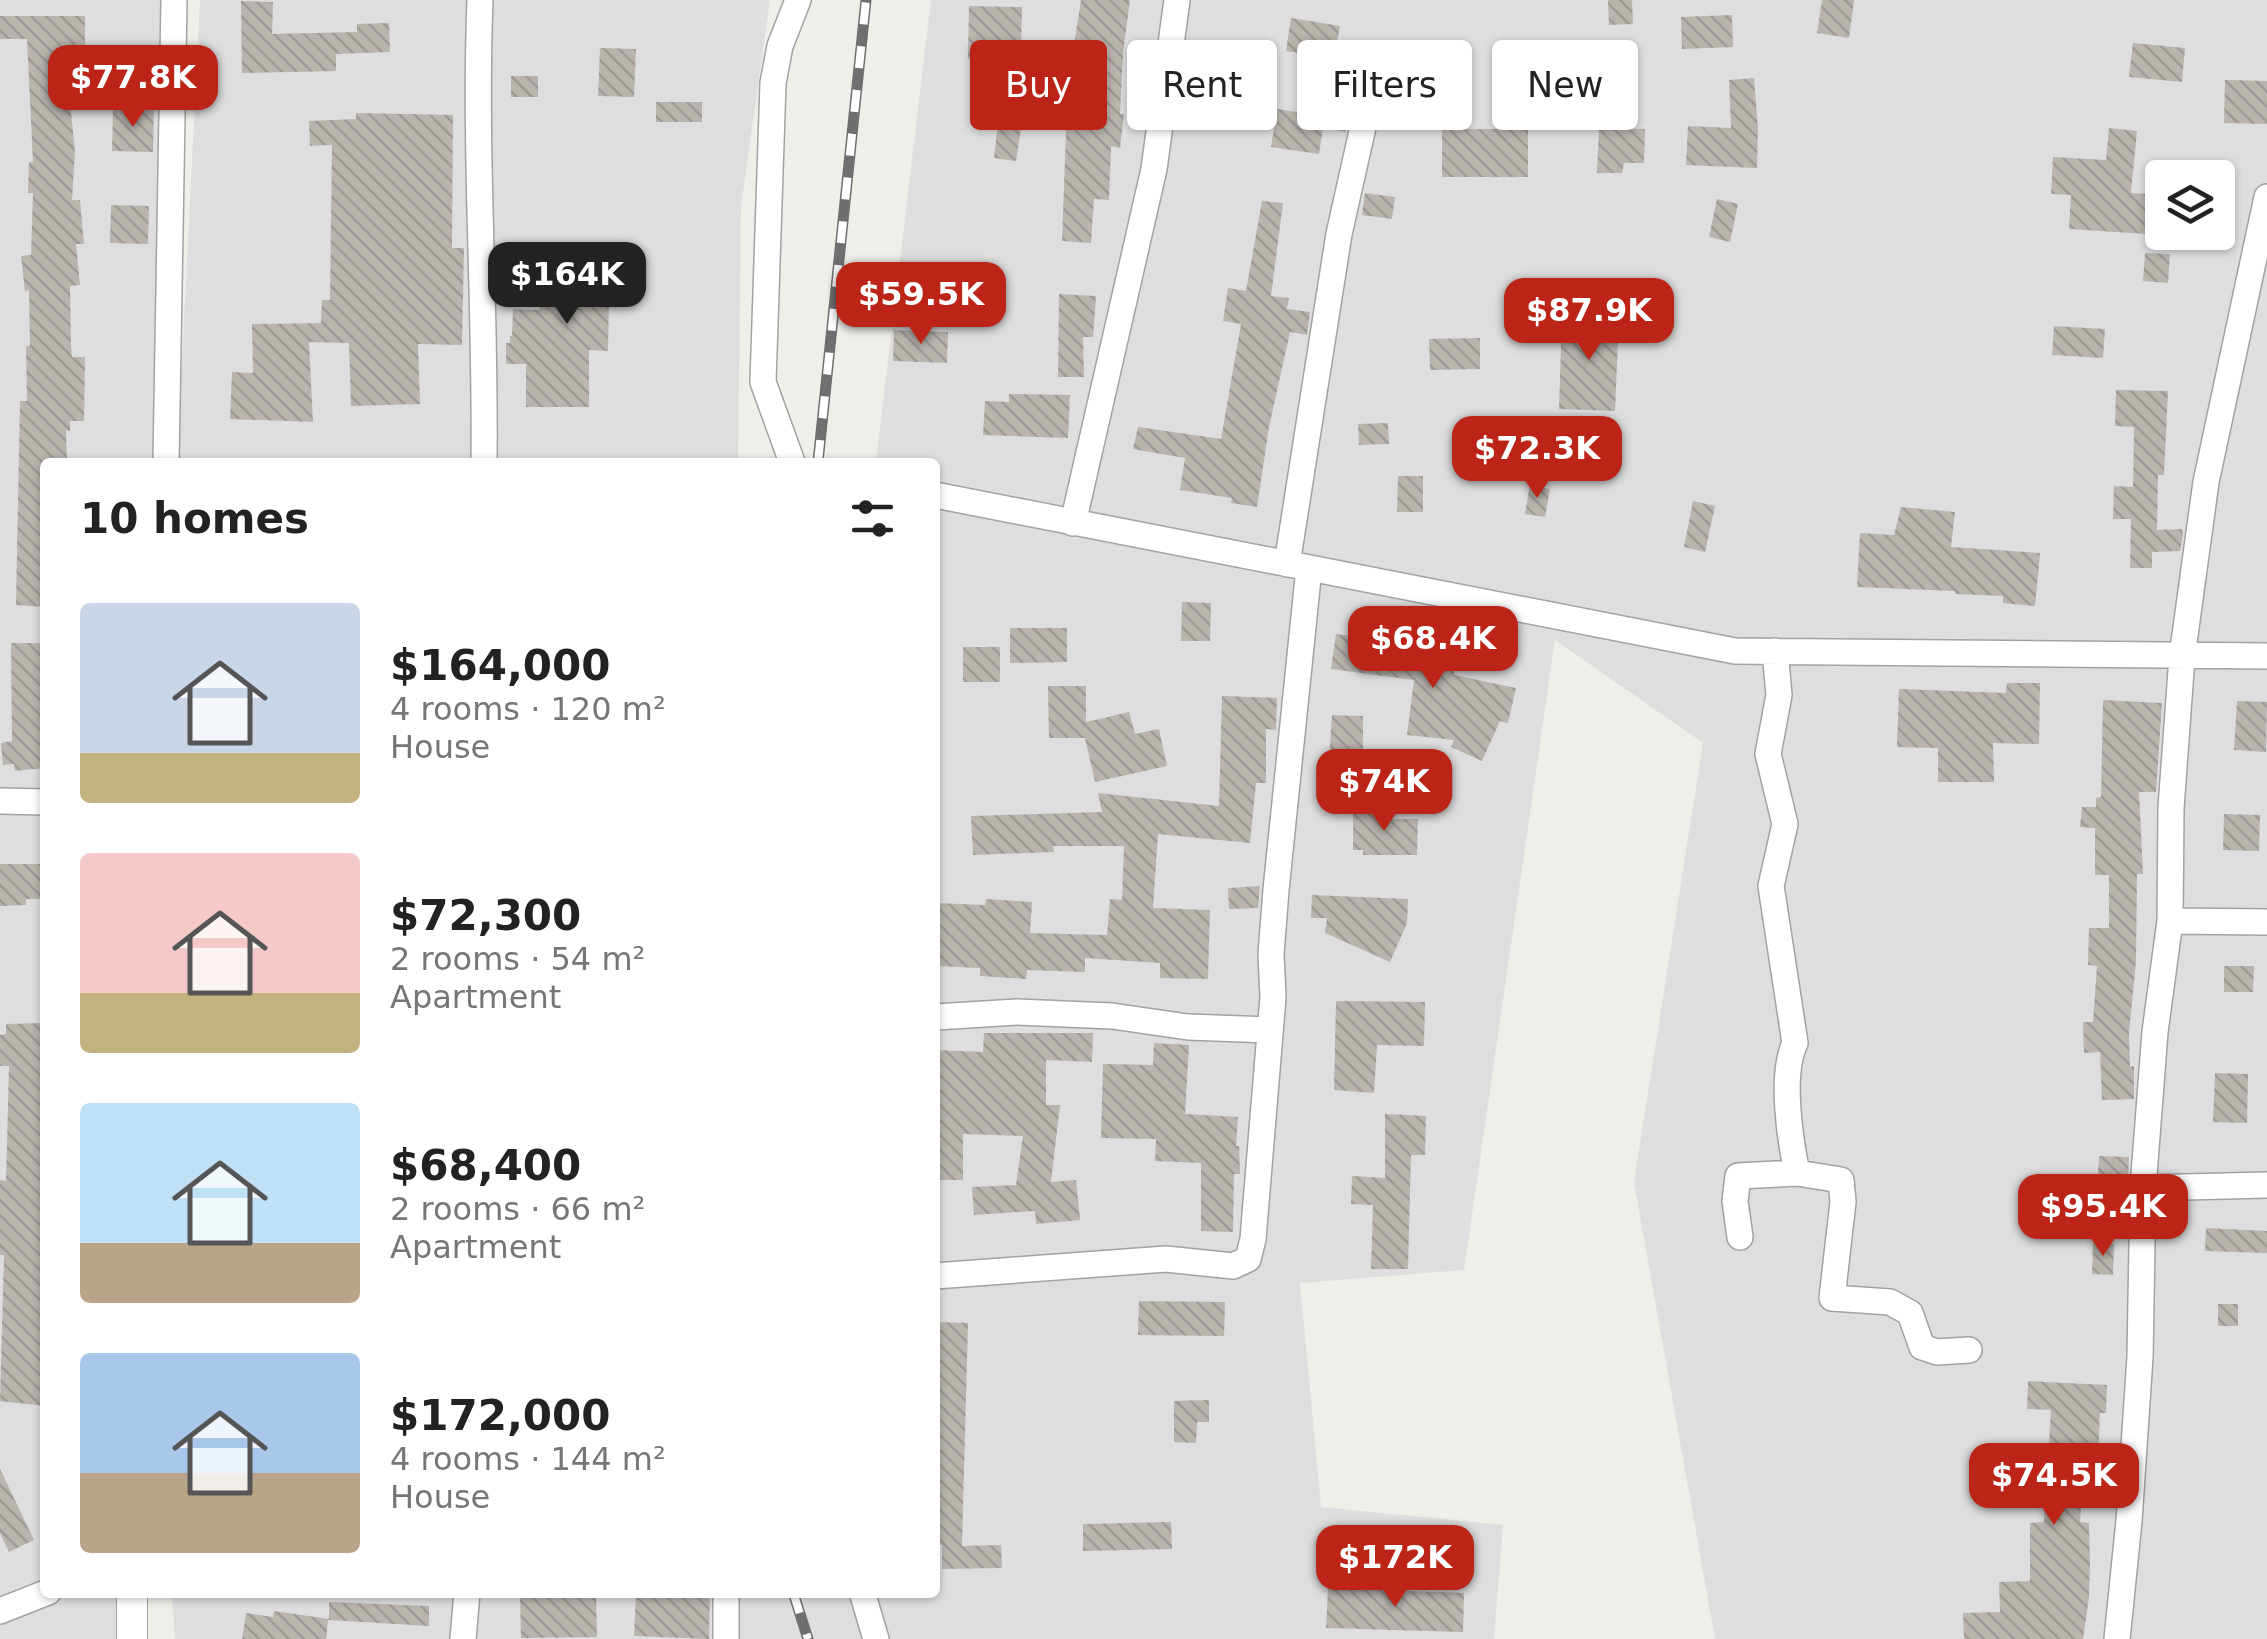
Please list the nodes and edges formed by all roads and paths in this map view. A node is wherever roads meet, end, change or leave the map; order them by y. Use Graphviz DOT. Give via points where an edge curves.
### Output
graph roads {
  1 [pos="174,0"];
  2 [pos="480,0"];
  3 [pos="798,0"];
  4 [pos="1177,0"];
  5 [pos="1361,130"];
  6 [pos="2267,197"];
  7 [pos="166,458"];
  8 [pos="484,458"];
  9 [pos="791,458"];
  10 [pos="940,496"];
  11 [pos="1074,523"];
  12 [pos="1298,566"];
  13 [pos="1775,652"];
  14 [pos="2267,656"];
  15 [pos="2182,658"];
  16 [pos="0,801"];
  17 [pos="40,802"];
  18 [pos="2170,921"];
  19 [pos="2267,922"];
  20 [pos="940,1016"];
  21 [pos="1270,1030"];
  22 [pos="1797,1174"];
  23 [pos="2267,1185"];
  24 [pos="2143,1188"];
  25 [pos="1740,1236"];
  26 [pos="940,1276"];
  27 [pos="1969,1350"];
  28 [pos="40,1595"];
  29 [pos="132,1598"];
  30 [pos="466,1598"];
  31 [pos="726,1598"];
  32 [pos="864,1598"];
  33 [pos="0,1612"];
  34 [pos="132,1639"];
  35 [pos="463,1639"];
  36 [pos="726,1639"];
  37 [pos="876,1639"];
  38 [pos="2118,1639"];
  1 -- 7 [label="street"];
  2 -- 8 [label="street"];
  3 -- 9 [label="street" via="773,83 764,382"];
  4 -- 11 [label="street" via="1154,169"];
  5 -- 12 [label="street" via="1339,234"];
  6 -- 15 [label="street" via="2206,482"];
  10 -- 11 [label="street"];
  11 -- 12 [label="street"];
  12 -- 13 [label="street" via="1597,626"];
  12 -- 21 [label="street"];
  13 -- 15 [label="street"];
  13 -- 22 [label="street" via="1780,695 1768,754 1784,824 1772,886 1795,1043 1788,1058"];
  14 -- 15 [label="street"];
  15 -- 18 [label="street"];
  16 -- 17 [label="street"];
  18 -- 19 [label="street"];
  18 -- 24 [label="street"];
  20 -- 21 [label="street" via="1112,1016 1188,1028"];
  21 -- 26 [label="street" via="1248,1258 1232,1266 1166,1258"];
  22 -- 25 [label="street" via="1738,1176"];
  22 -- 27 [label="street" via="1842,1180 1832,1298 1890,1302 1910,1313 1922,1347"];
  23 -- 24 [label="street"];
  24 -- 38 [label="street" via="2138,1375"];
  28 -- 33 [label="street"];
  29 -- 34 [label="street"];
  30 -- 35 [label="street"];
  31 -- 36 [label="street"];
  32 -- 37 [label="street"];
}
